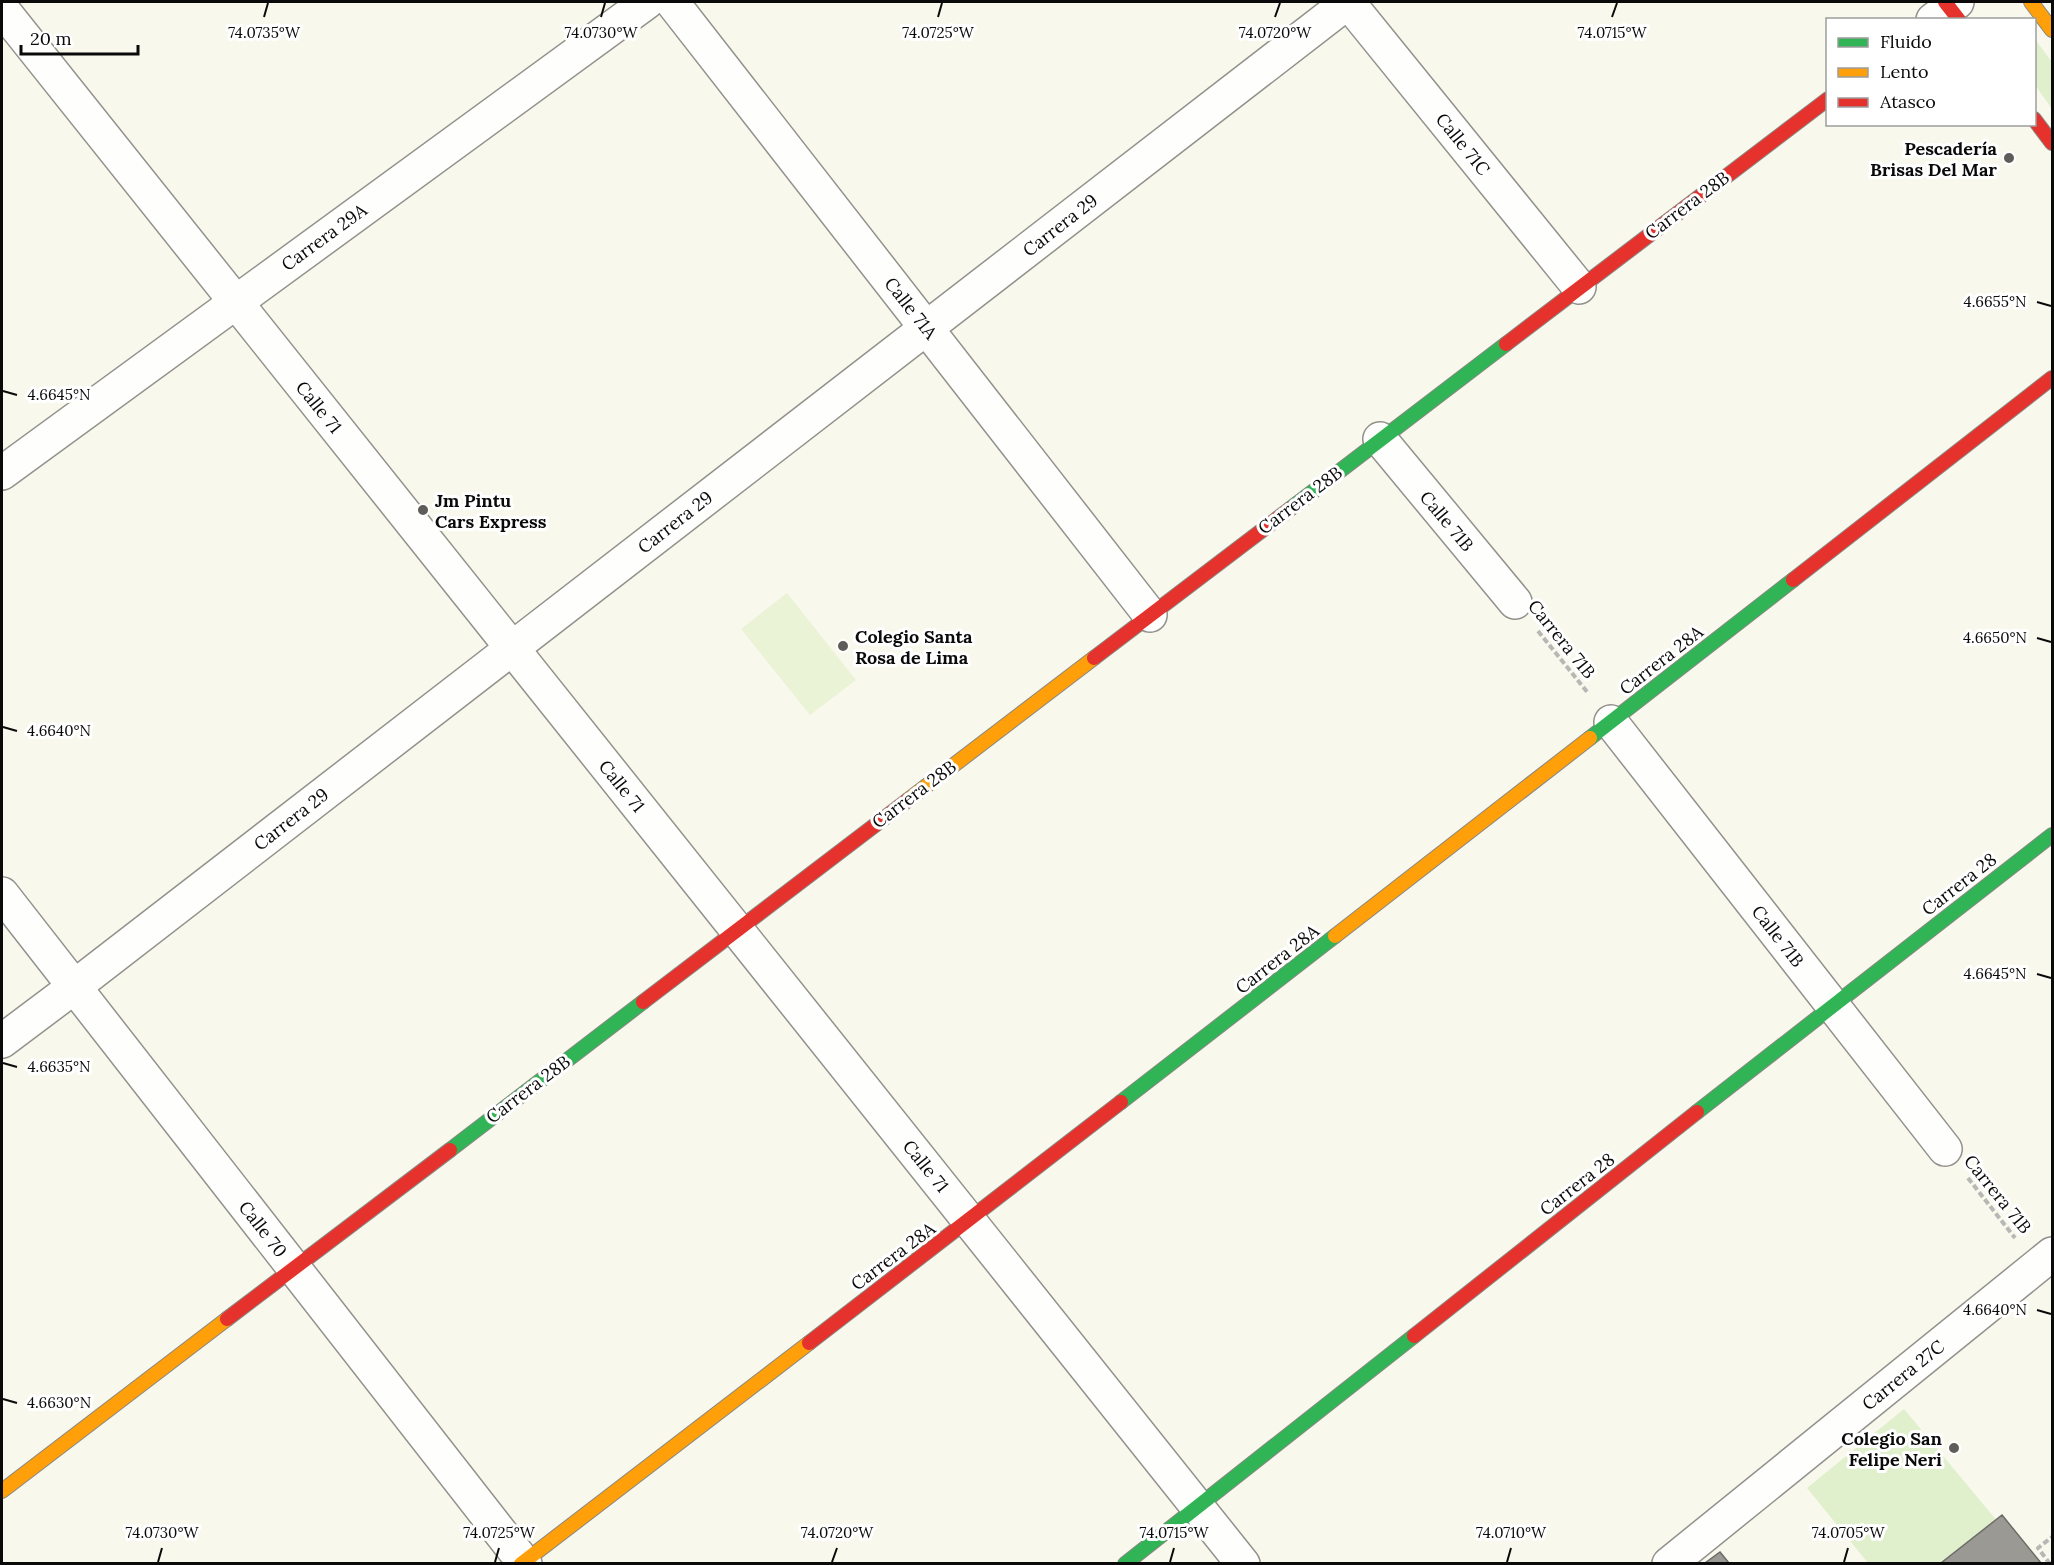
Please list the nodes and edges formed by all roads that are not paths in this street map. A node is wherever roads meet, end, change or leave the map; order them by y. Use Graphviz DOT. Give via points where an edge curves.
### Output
graph roads {
  1 [pos="647,2"];
  2 [pos="672,2"];
  3 [pos="1348,2"];
  4 [pos="2031,2"];
  5 [pos="2,9"];
  6 [pos="2052,30"];
  7 [pos="1826,100"];
  8 [pos="2036,122"];
  9 [pos="2052,143"];
  10 [pos="1579,286"];
  11 [pos="235,302"];
  12 [pos="926,328"];
  13 [pos="2052,378"];
  14 [pos="1380,439"];
  15 [pos="2,472"];
  16 [pos="1515,602"];
  17 [pos="1150,615"];
  18 [pos="512,648"];
  19 [pos="1611,722"];
  20 [pos="2052,836"];
  21 [pos="2,894"];
  22 [pos="737,929"];
  23 [pos="74,987"];
  24 [pos="1832,1005"];
  25 [pos="2,1041"];
  26 [pos="1945,1149"];
  27 [pos="969,1220"];
  28 [pos="2045,1260"];
  29 [pos="293,1268"];
  30 [pos="2,1491"];
  31 [pos="1198,1506"];
  32 [pos="523,1563"];
  33 [pos="1125,1563"];
  34 [pos="1244,1563"];
  35 [pos="1669,1563"];
  1 -- 11 [label="street, Carrera 29A"];
  2 -- 12 [label="street, Calle 71A"];
  3 -- 10 [label="street, Calle 71C"];
  3 -- 12 [label="street, Carrera 29"];
  4 -- 6 [label="street"];
  5 -- 11 [label="street, Calle 71"];
  7 -- 10 [label="street, Carrera 28B"];
  8 -- 9 [label="street"];
  10 -- 14 [label="street, Carrera 28B"];
  11 -- 15 [label="street, Carrera 29A"];
  11 -- 18 [label="street, Calle 71"];
  12 -- 17 [label="street, Calle 71A"];
  12 -- 18 [label="street, Carrera 29"];
  13 -- 19 [label="street, Carrera 28A"];
  14 -- 16 [label="street, Calle 71B"];
  14 -- 17 [label="street, Carrera 28B"];
  17 -- 22 [label="street, Carrera 28B"];
  18 -- 22 [label="street, Calle 71"];
  18 -- 23 [label="street, Carrera 29"];
  19 -- 24 [label="street, Calle 71B"];
  19 -- 27 [label="street, Carrera 28A"];
  20 -- 24 [label="street, Carrera 28"];
  21 -- 23 [label="street, Calle 70"];
  22 -- 27 [label="street, Calle 71"];
  22 -- 29 [label="street, Carrera 28B"];
  23 -- 25 [label="street, Carrera 29"];
  23 -- 29 [label="street, Calle 70"];
  24 -- 26 [label="street, Calle 71B"];
  24 -- 31 [label="street, Carrera 28"];
  27 -- 31 [label="street, Calle 71"];
  27 -- 32 [label="street, Carrera 28A"];
  28 -- 35 [label="street, Carrera 27C"];
  29 -- 30 [label="street, Carrera 28B"];
  29 -- 32 [label="street, Calle 70"];
  31 -- 33 [label="street, Carrera 28"];
  31 -- 34 [label="street, Calle 71"];
}
